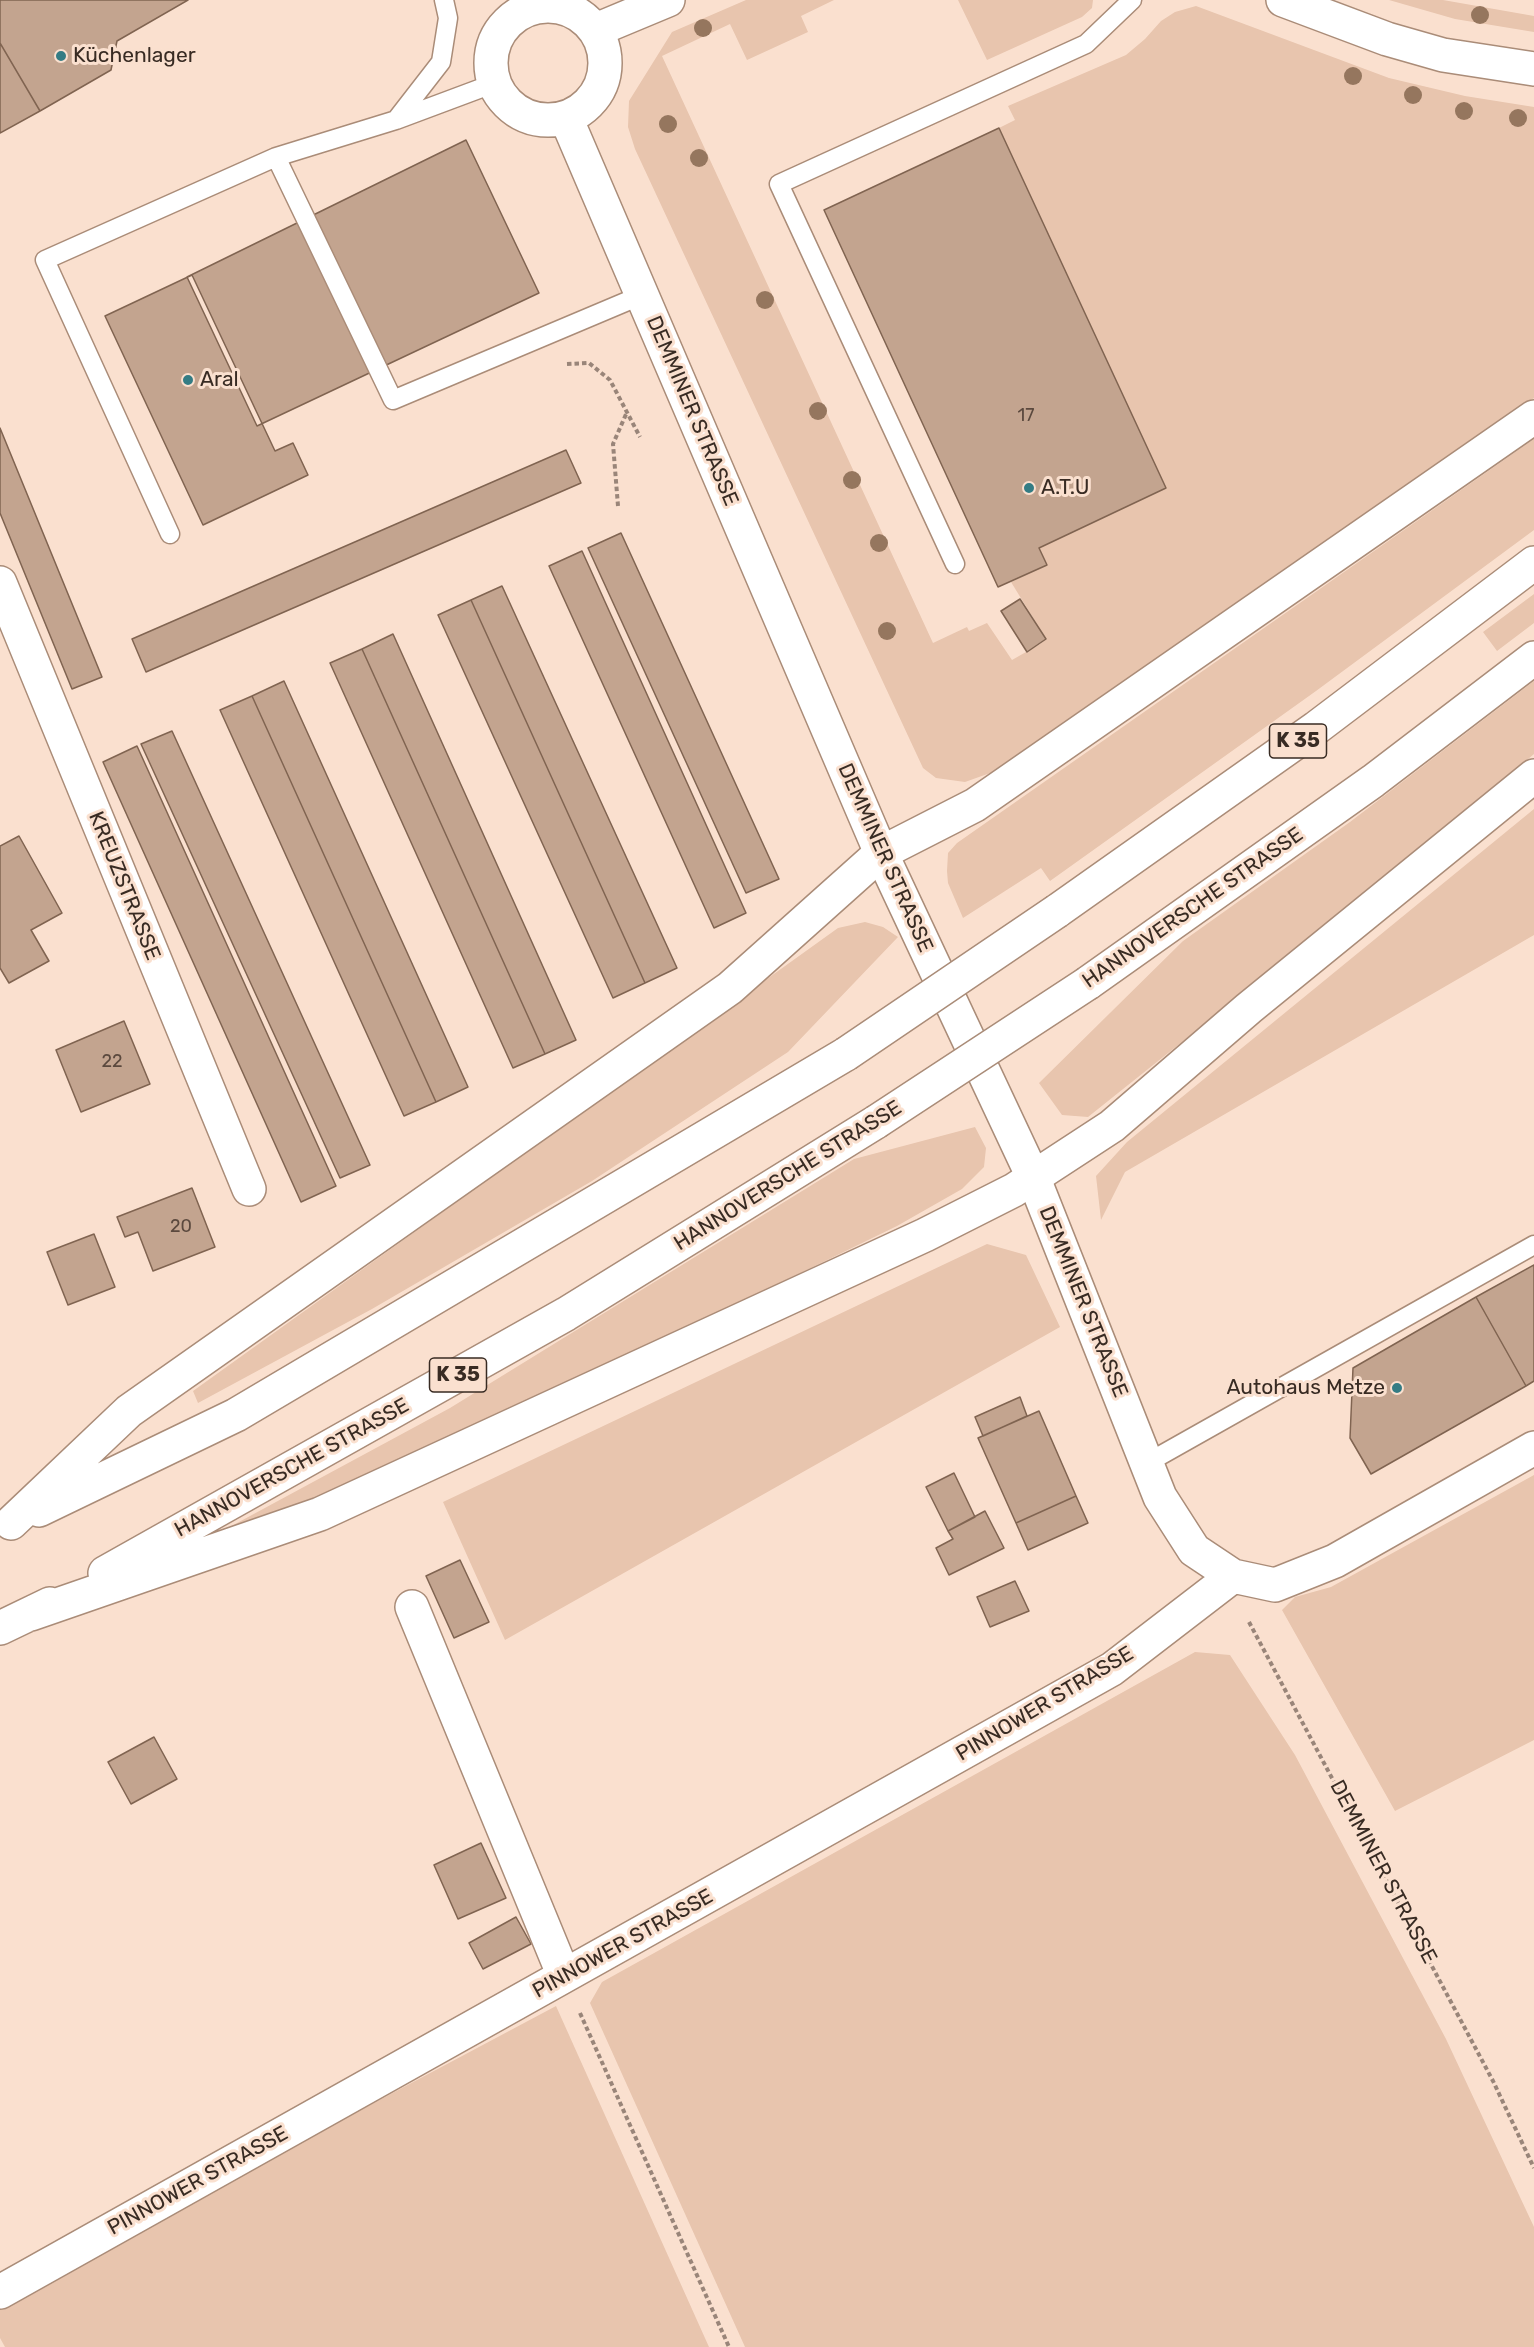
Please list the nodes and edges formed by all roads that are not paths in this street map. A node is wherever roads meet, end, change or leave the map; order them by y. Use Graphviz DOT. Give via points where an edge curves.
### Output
graph roads {
  1 [pos="444,0"];
  2 [pos="668,0"];
  3 [pos="1132,0"];
  4 [pos="1283,0"];
  5 [pos="514,7"];
  6 [pos="596,30"];
  7 [pos="1534,69"];
  8 [pos="495,83"];
  9 [pos="567,118"];
  10 [pos="396,120"];
  11 [pos="276,157"];
  12 [pos="642,295"];
  13 [pos="1534,417"];
  14 [pos="170,534"];
  15 [pos="1534,563"];
  16 [pos="955,564"];
  17 [pos="0,583"];
  18 [pos="1534,658"];
  19 [pos="1534,776"];
  20 [pos="881,853"];
  21 [pos="1034,1179"];
  22 [pos="249,1189"];
  23 [pos="1534,1245"];
  24 [pos="1534,1448"];
  25 [pos="1147,1463"];
  26 [pos="5,1526"];
  27 [pos="1233,1576"];
  28 [pos="412,1607"];
  29 [pos="32,1614"];
  30 [pos="0,1628"];
  31 [pos="564,1976"];
  32 [pos="0,2292"];
  1 -- 10 [label="lane" via="448,18 441,62"];
  2 -- 6 [label="main road"];
  3 -- 16 [label="lane" via="1086,44 778,184"];
  4 -- 7 [label="main road" via="1387,39 1443,55"];
  5 -- 6 [label="main road" via="564,8 582,16"];
  5 -- 8 [label="main road" via="491,54"];
  6 -- 9 [label="main road" via="605,48 601,87 591,102"];
  8 -- 9 [label="main road" via="508,105 524,116 541,121"];
  8 -- 10 [label="lane"];
  9 -- 12 [label="main road, DEMMINER STRASSE"];
  10 -- 11 [label="lane"];
  11 -- 12 [label="lane" via="393,400"];
  11 -- 14 [label="lane" via="45,260"];
  12 -- 20 [label="main road, DEMMINER STRASSE"];
  13 -- 20 [label="main road" via="975,805"];
  15 -- 26 [label="main road, K 35, bridge" via="1316,728 1057,912 846,1054 236,1415"];
  17 -- 22 [label="main road, KREUZSTRASSE"];
  18 -- 29 [label="main road, HANNOVERSCHE STRASSE / K 35, bridge" via="1373,781 1088,982 876,1122 566,1314"];
  19 -- 21 [label="main road" via="1249,1008 1112,1126"];
  20 -- 21 [label="main road, DEMMINER STRASSE"];
  20 -- 26 [label="main road" via="730,988 129,1411"];
  21 -- 25 [label="main road, DEMMINER STRASSE"];
  21 -- 29 [label="main road" via="925,1235 321,1514"];
  23 -- 25 [label="lane"];
  24 -- 27 [label="main road, DEMMINER STRASSE" via="1335,1561 1275,1585"];
  25 -- 27 [label="main road, DEMMINER STRASSE" via="1160,1497 1194,1550"];
  27 -- 31 [label="main road, PINNOWER STRASSE" via="1112,1669"];
  28 -- 31 [label="main road"];
  29 -- 30 [label="main road, HANNOVERSCHE STRASSE / K 35"];
  31 -- 32 [label="main road, PINNOWER STRASSE"];
}
